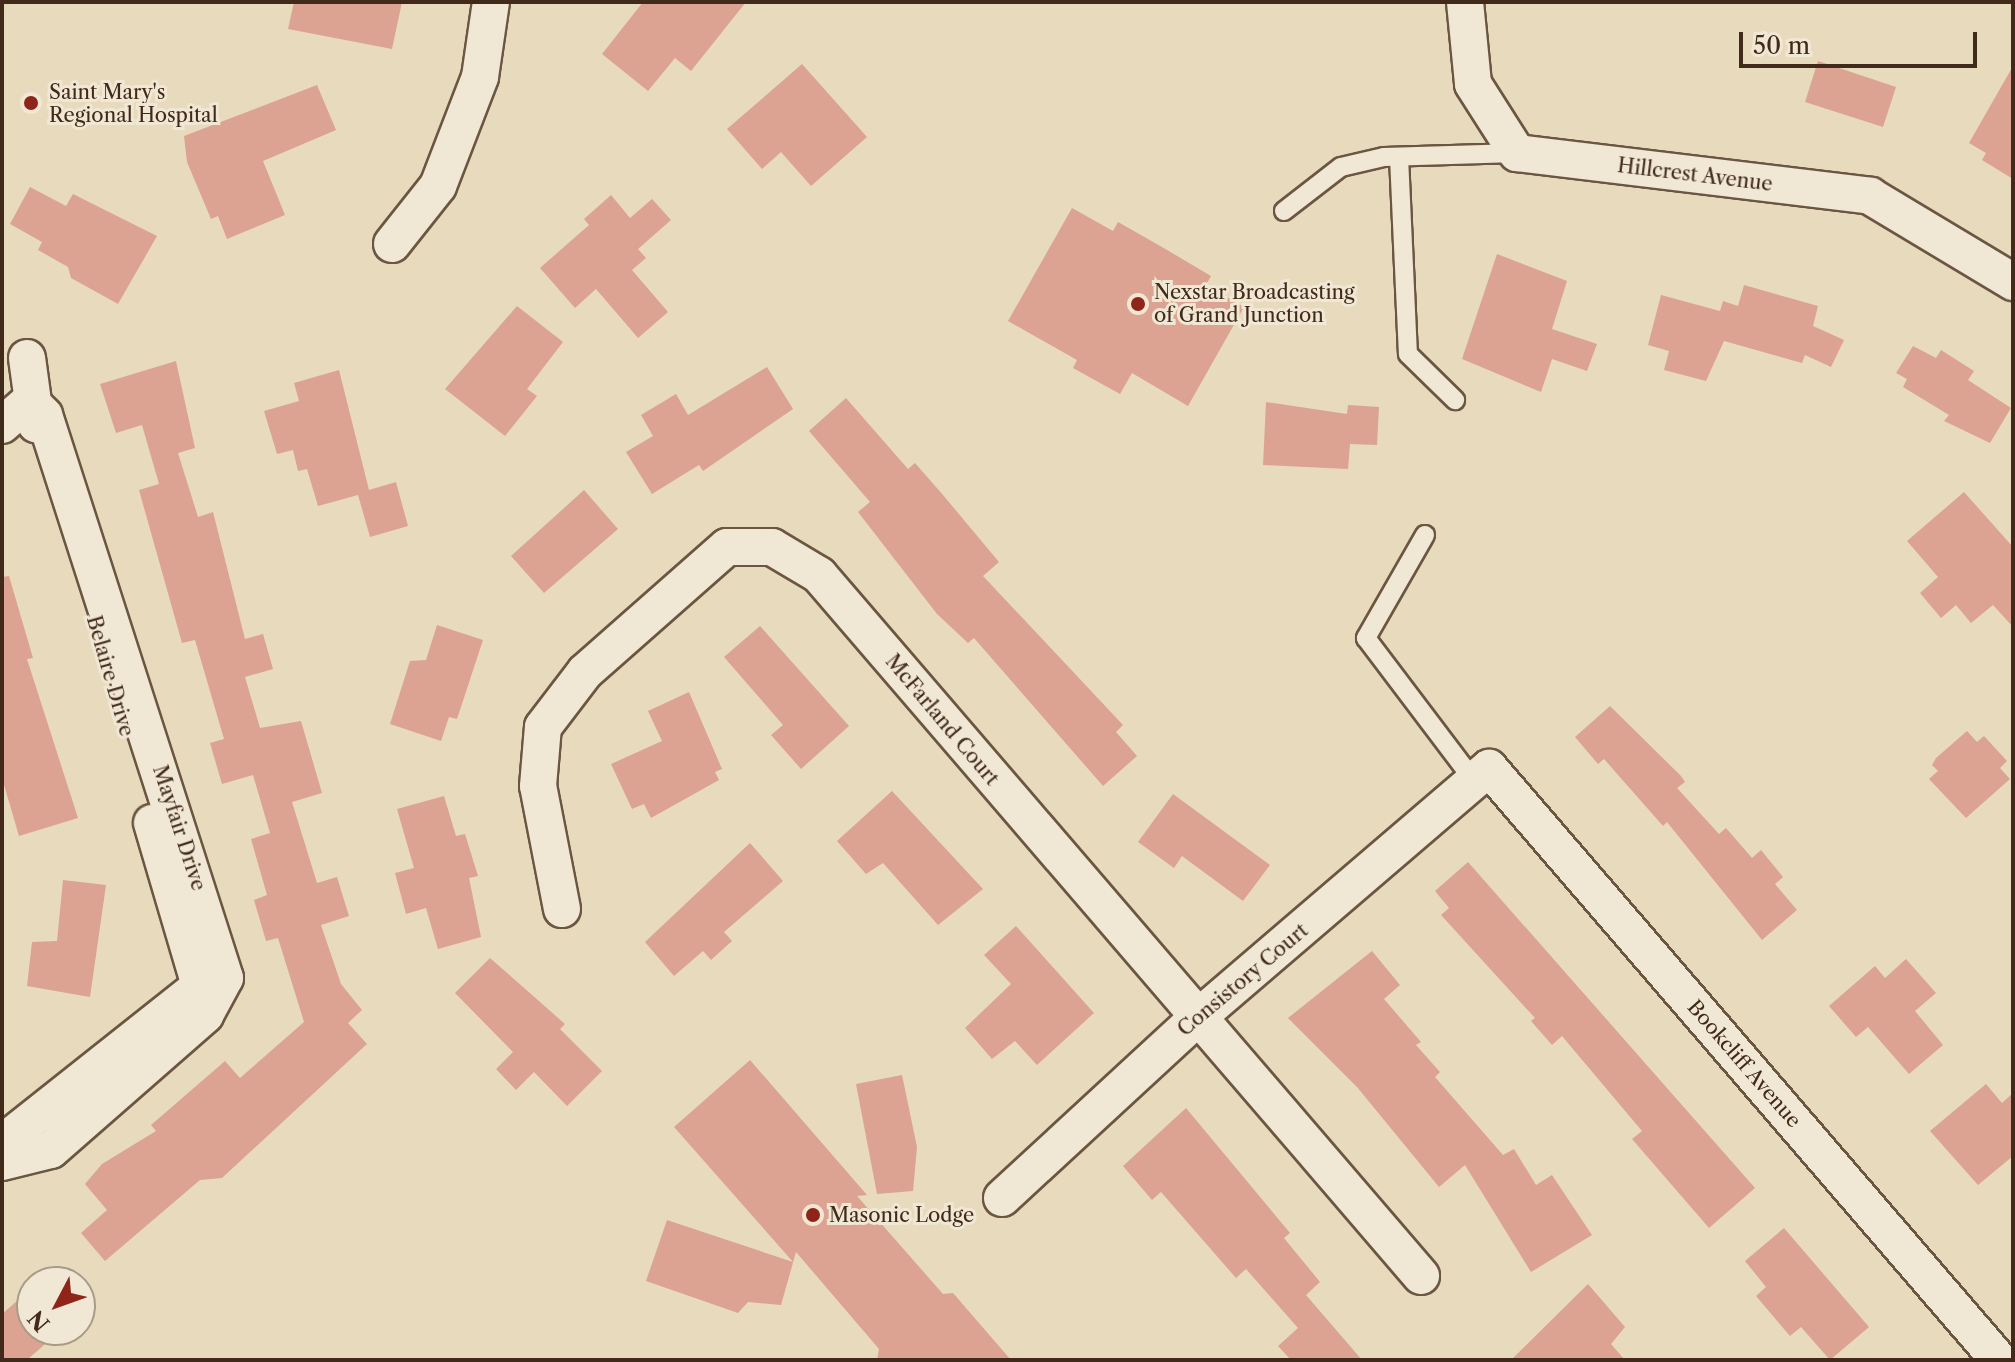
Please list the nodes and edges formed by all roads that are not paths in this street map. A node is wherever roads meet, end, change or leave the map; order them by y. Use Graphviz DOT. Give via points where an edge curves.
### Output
graph roads {
  1 [pos="491,2"];
  2 [pos="1465,2"];
  3 [pos="1517,153"];
  4 [pos="1399,157"];
  5 [pos="1284,211"];
  6 [pos="392,244"];
  7 [pos="2013,282"];
  8 [pos="27,358"];
  9 [pos="1455,400"];
  10 [pos="30,401"];
  11 [pos="2,425"];
  12 [pos="1425,535"];
  13 [pos="1481,775"];
  14 [pos="562,909"];
  15 [pos="1196,1019"];
  16 [pos="2,1143"];
  17 [pos="2,1162"];
  18 [pos="1002,1198"];
  19 [pos="1421,1276"];
  20 [pos="1999,1360"];
  1 -- 6 [label="street" via="480,77 438,186"];
  2 -- 3 [label="street" via="1473,84"];
  3 -- 4 [label="lane"];
  3 -- 7 [label="street, Hillcrest Avenue" via="1870,196"];
  4 -- 5 [label="lane" via="1341,167"];
  4 -- 9 [label="lane" via="1408,354"];
  8 -- 10 [label="street"];
  10 -- 11 [label="street"];
  10 -- 16 [label="street, Belaire Drive" via="200,986"];
  10 -- 17 [label="street, Mayfair Drive" via="44,415 225,978 205,1015 51,1150"];
  12 -- 13 [label="lane" via="1366,638"];
  13 -- 15 [label="street, Consistory Court"];
  13 -- 20 [label="street, Bookcliff Avenue"];
  14 -- 15 [label="street, McFarland Court" via="538,786 543,727 585,672 727,547 772,547 819,575"];
  15 -- 18 [label="street, Consistory Court"];
  15 -- 19 [label="street, McFarland Court"];
}
